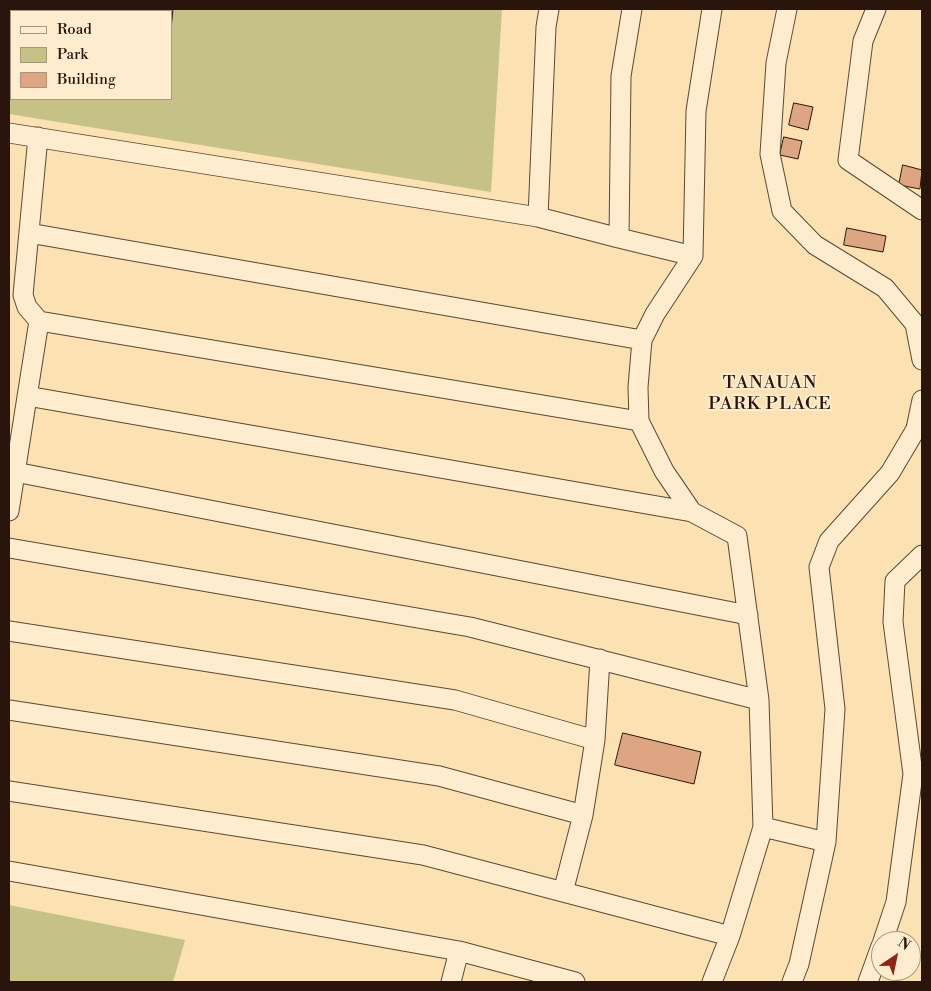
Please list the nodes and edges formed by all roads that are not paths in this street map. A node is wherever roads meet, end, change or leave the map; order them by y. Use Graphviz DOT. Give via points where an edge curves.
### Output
graph roads {
  1 [pos="549,9"];
  2 [pos="632,9"];
  3 [pos="712,9"];
  4 [pos="787,9"];
  5 [pos="876,9"];
  6 [pos="9,133"];
  7 [pos="38,137"];
  8 [pos="922,210"];
  9 [pos="538,217"];
  10 [pos="29,233"];
  11 [pos="619,238"];
  12 [pos="693,256"];
  13 [pos="39,321"];
  14 [pos="642,340"];
  15 [pos="922,360"];
  16 [pos="27,396"];
  17 [pos="922,400"];
  18 [pos="639,421"];
  19 [pos="15,472"];
  20 [pos="9,511"];
  21 [pos="692,512"];
  22 [pos="9,548"];
  23 [pos="922,555"];
  24 [pos="748,615"];
  25 [pos="9,632"];
  26 [pos="600,659"];
  27 [pos="759,700"];
  28 [pos="9,710"];
  29 [pos="595,740"];
  30 [pos="9,792"];
  31 [pos="583,815"];
  32 [pos="762,828"];
  33 [pos="826,842"];
  34 [pos="9,871"];
  35 [pos="563,892"];
  36 [pos="886,931"];
  37 [pos="730,936"];
  38 [pos="459,951"];
  39 [pos="451,982"];
  40 [pos="575,982"];
  41 [pos="712,982"];
  42 [pos="792,982"];
  1 -- 9 [label="street"];
  2 -- 11 [label="street" via="621,76"];
  3 -- 12 [label="street" via="696,111"];
  4 -- 15 [label="street" via="776,63 770,154 782,211 815,245 885,288 915,324"];
  5 -- 8 [label="street" via="863,41 848,160"];
  6 -- 7 [label="street"];
  7 -- 9 [label="street"];
  7 -- 10 [label="street"];
  9 -- 11 [label="street"];
  10 -- 13 [label="street" via="22,295"];
  10 -- 14 [label="street"];
  11 -- 12 [label="street"];
  12 -- 14 [label="street"];
  13 -- 16 [label="street"];
  13 -- 18 [label="street"];
  14 -- 18 [label="street"];
  16 -- 19 [label="street"];
  16 -- 21 [label="street"];
  17 -- 33 [label="street" via="916,429 890,473 829,541 819,567 835,709"];
  18 -- 21 [label="street" via="664,471"];
  19 -- 20 [label="street"];
  19 -- 24 [label="street"];
  21 -- 24 [label="street" via="737,536"];
  22 -- 26 [label="street" via="470,627"];
  23 -- 36 [label="street" via="895,581 893,622 913,774 896,902"];
  24 -- 27 [label="street"];
  25 -- 29 [label="street" via="455,700"];
  26 -- 27 [label="street"];
  26 -- 29 [label="street"];
  27 -- 32 [label="street"];
  28 -- 31 [label="street" via="439,776"];
  29 -- 31 [label="street"];
  30 -- 35 [label="street" via="423,855"];
  31 -- 35 [label="street"];
  32 -- 33 [label="street"];
  32 -- 37 [label="street"];
  33 -- 42 [label="street" via="799,964"];
  34 -- 38 [label="street"];
  35 -- 37 [label="street"];
  37 -- 41 [label="street"];
  38 -- 39 [label="street"];
  38 -- 40 [label="street"];
}
